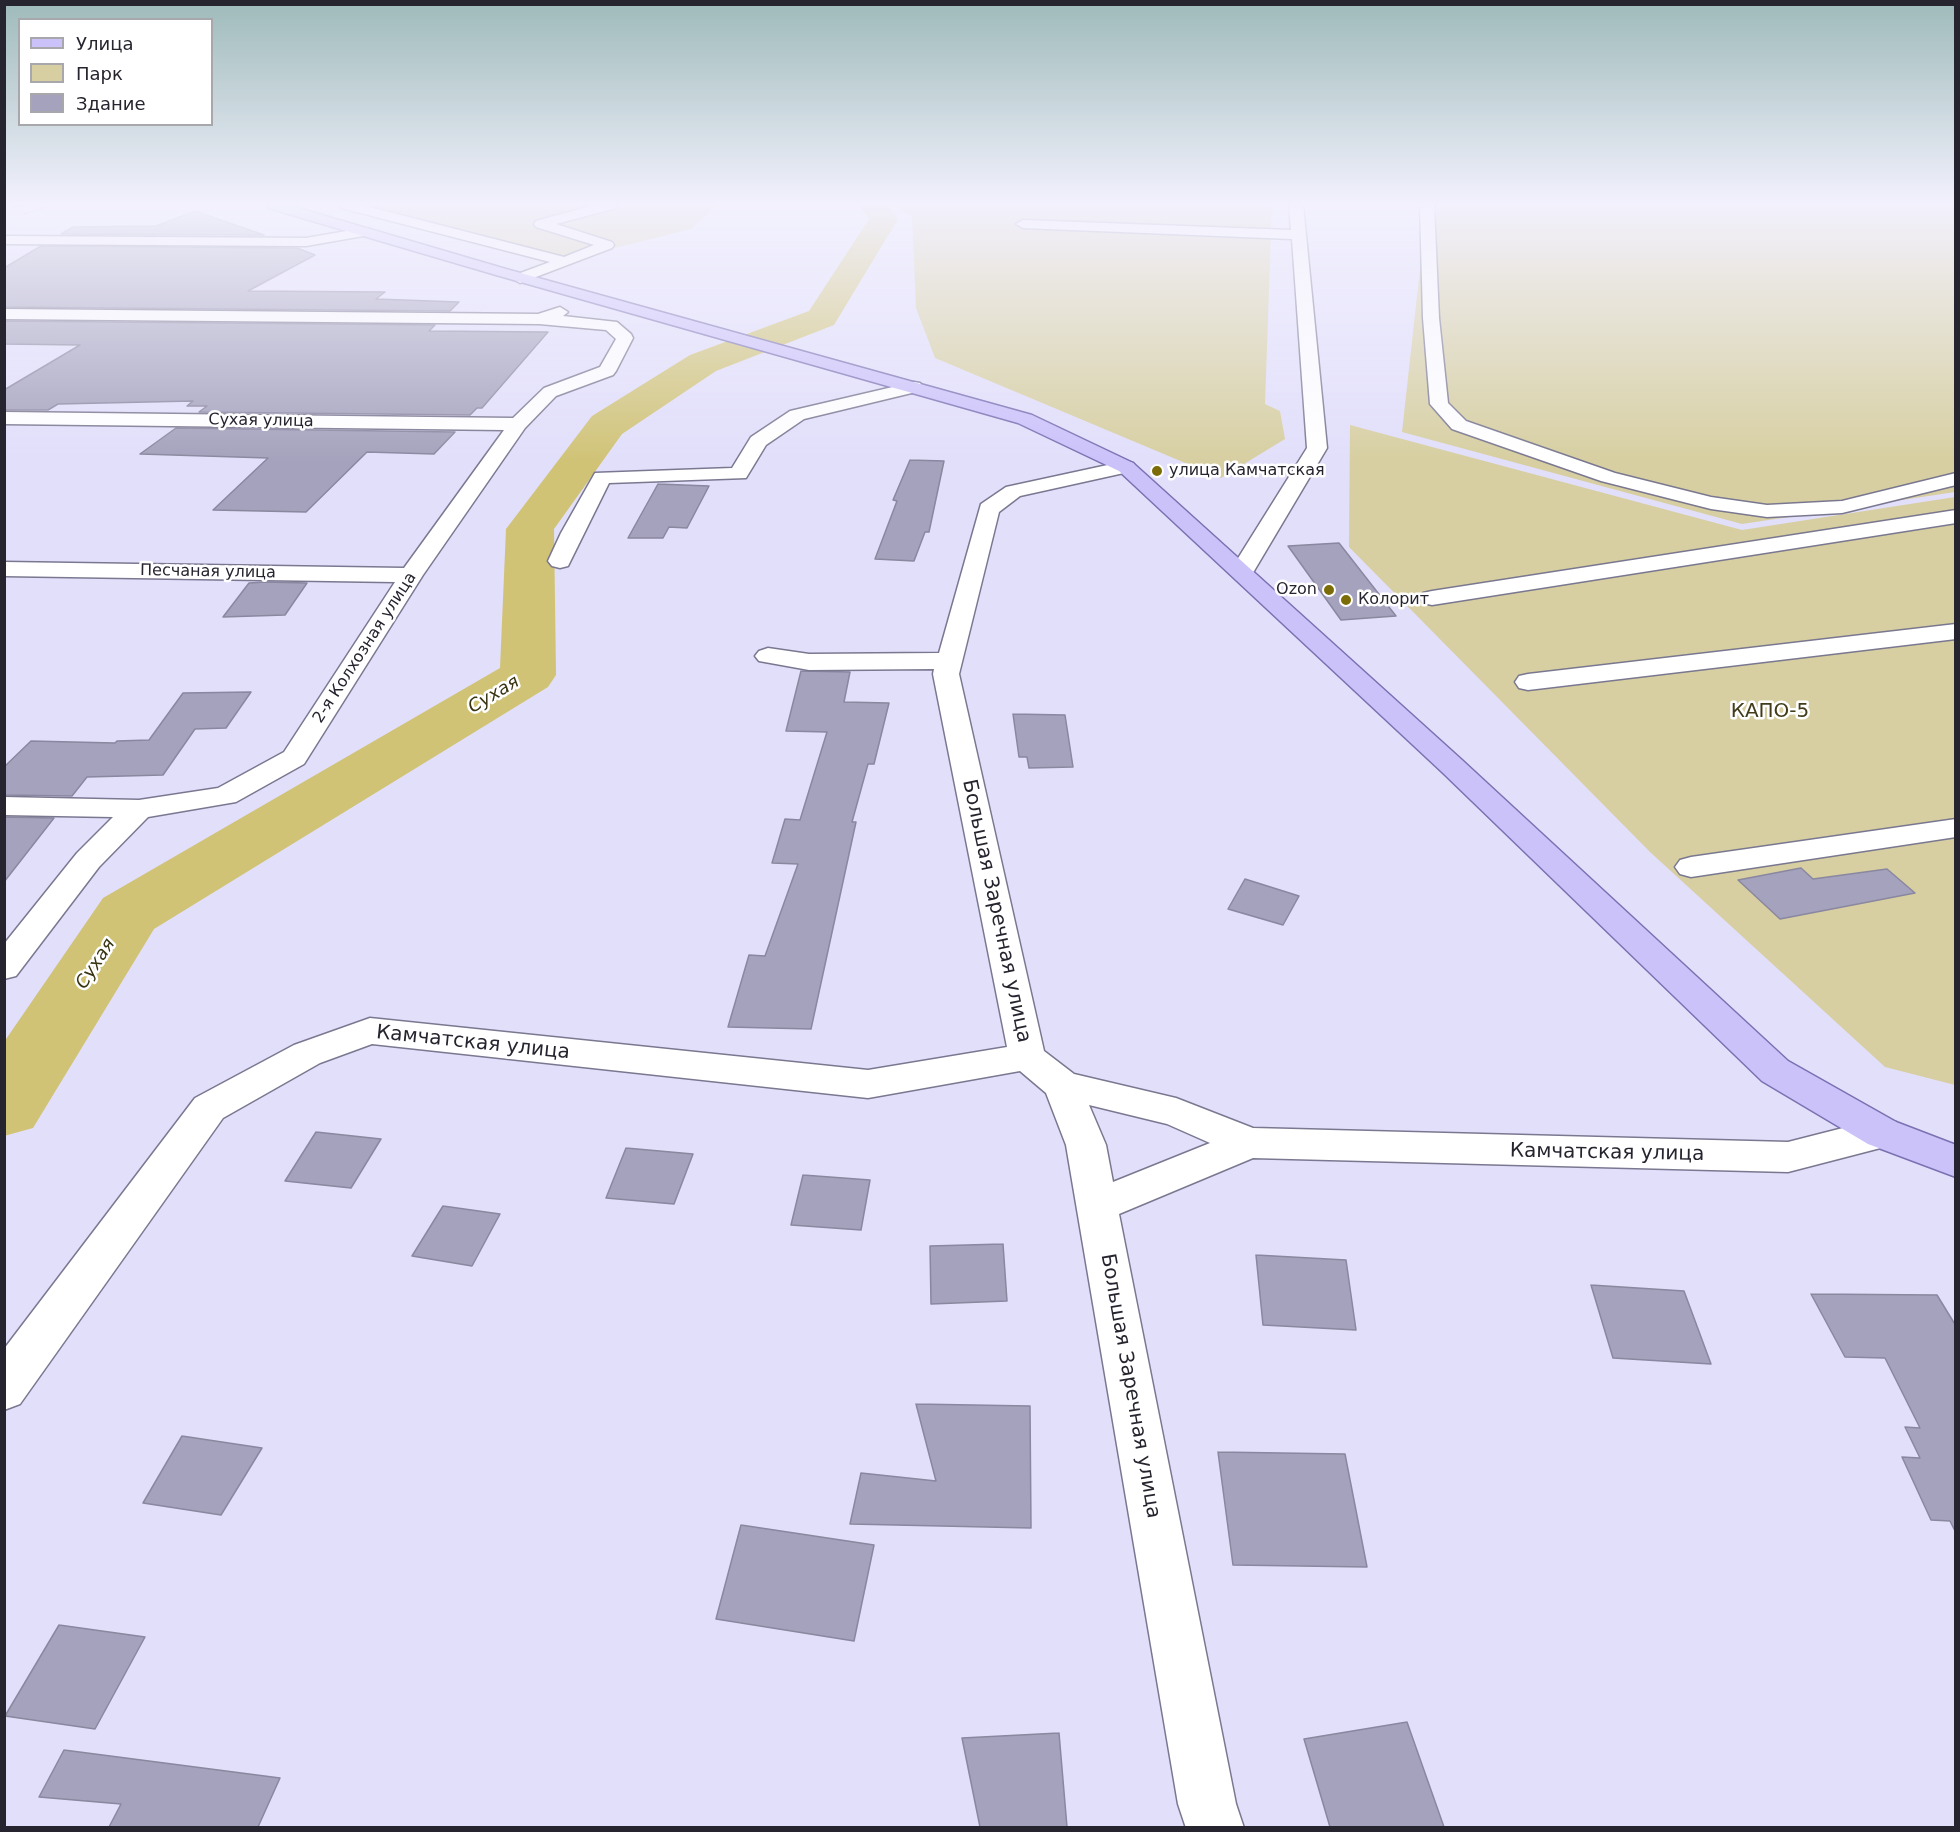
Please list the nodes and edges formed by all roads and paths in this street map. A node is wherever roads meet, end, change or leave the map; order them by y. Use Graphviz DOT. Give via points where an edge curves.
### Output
graph roads {
  1 [pos="565,290"];
  2 [pos="1304,290"];
  3 [pos="1430,290"];
  4 [pos="600,300"];
  5 [pos="4,314"];
  6 [pos="539,319"];
  7 [pos="914,387"];
  8 [pos="4,418"];
  9 [pos="518,423"];
  10 [pos="1126,467"];
  11 [pos="1956,479"];
  12 [pos="1956,516"];
  13 [pos="560,561"];
  14 [pos="4,569"];
  15 [pos="1242,571"];
  16 [pos="411,574"];
  17 [pos="1432,598"];
  18 [pos="1956,631"];
  19 [pos="768,656"];
  20 [pos="950,661"];
  21 [pos="1528,682"];
  22 [pos="4,806"];
  23 [pos="139,808"];
  24 [pos="1956,828"];
  25 [pos="1690,867"];
  26 [pos="4,968"];
  27 [pos="1044,1071"];
  28 [pos="1882,1133"];
  29 [pos="1250,1143"];
  30 [pos="1956,1162"];
  31 [pos="1097,1206"];
  32 [pos="4,1389"];
  33 [pos="1215,1827"];
  1 -- 4 [label="main road"];
  2 -- 15 [label="street" via="1317,448"];
  3 -- 11 [label="street" via="1439,404 1459,425 1608,477 1711,503 1767,511 1842,507"];
  4 -- 6 [label="street"];
  4 -- 7 [label="main road"];
  5 -- 6 [label="street"];
  6 -- 9 [label="street, 2-я Колхозная улица" via="611,326 625,338 607,371 550,392"];
  7 -- 10 [label="main road" via="1025,419"];
  7 -- 13 [label="street" via="797,415 758,441 739,474 602,477"];
  8 -- 9 [label="street, Сухая улица"];
  9 -- 16 [label="street, 2-я Колхозная улица"];
  10 -- 15 [label="main road"];
  10 -- 20 [label="street, Большая Заречная улица" via="1013,491 989,509"];
  12 -- 17 [label="street"];
  14 -- 16 [label="street, Песчаная улица"];
  15 -- 28 [label="main road" via="1775,1071"];
  16 -- 23 [label="street, 2-я Колхозная улица" via="294,758 226,796"];
  18 -- 21 [label="street"];
  19 -- 20 [label="street" via="809,662"];
  20 -- 27 [label="street, Большая Заречная улица" via="946,674"];
  22 -- 23 [label="street, 2-я Колхозная улица"];
  23 -- 26 [label="street" via="88,860"];
  24 -- 25 [label="street"];
  27 -- 29 [label="street, Камчатская улица" via="1176,1112"];
  27 -- 31 [label="street, Большая Заречная улица" via="1086,1144"];
  27 -- 32 [label="street, Камчатская улица" via="868,1084 370,1031 307,1054 209,1108"];
  28 -- 29 [label="street, Камчатская улица" via="1788,1157"];
  28 -- 30 [label="main road"];
  29 -- 31 [label="street, Камчатская улица"];
  31 -- 33 [label="street, Большая Заречная улица" via="1207,1804"];
}
